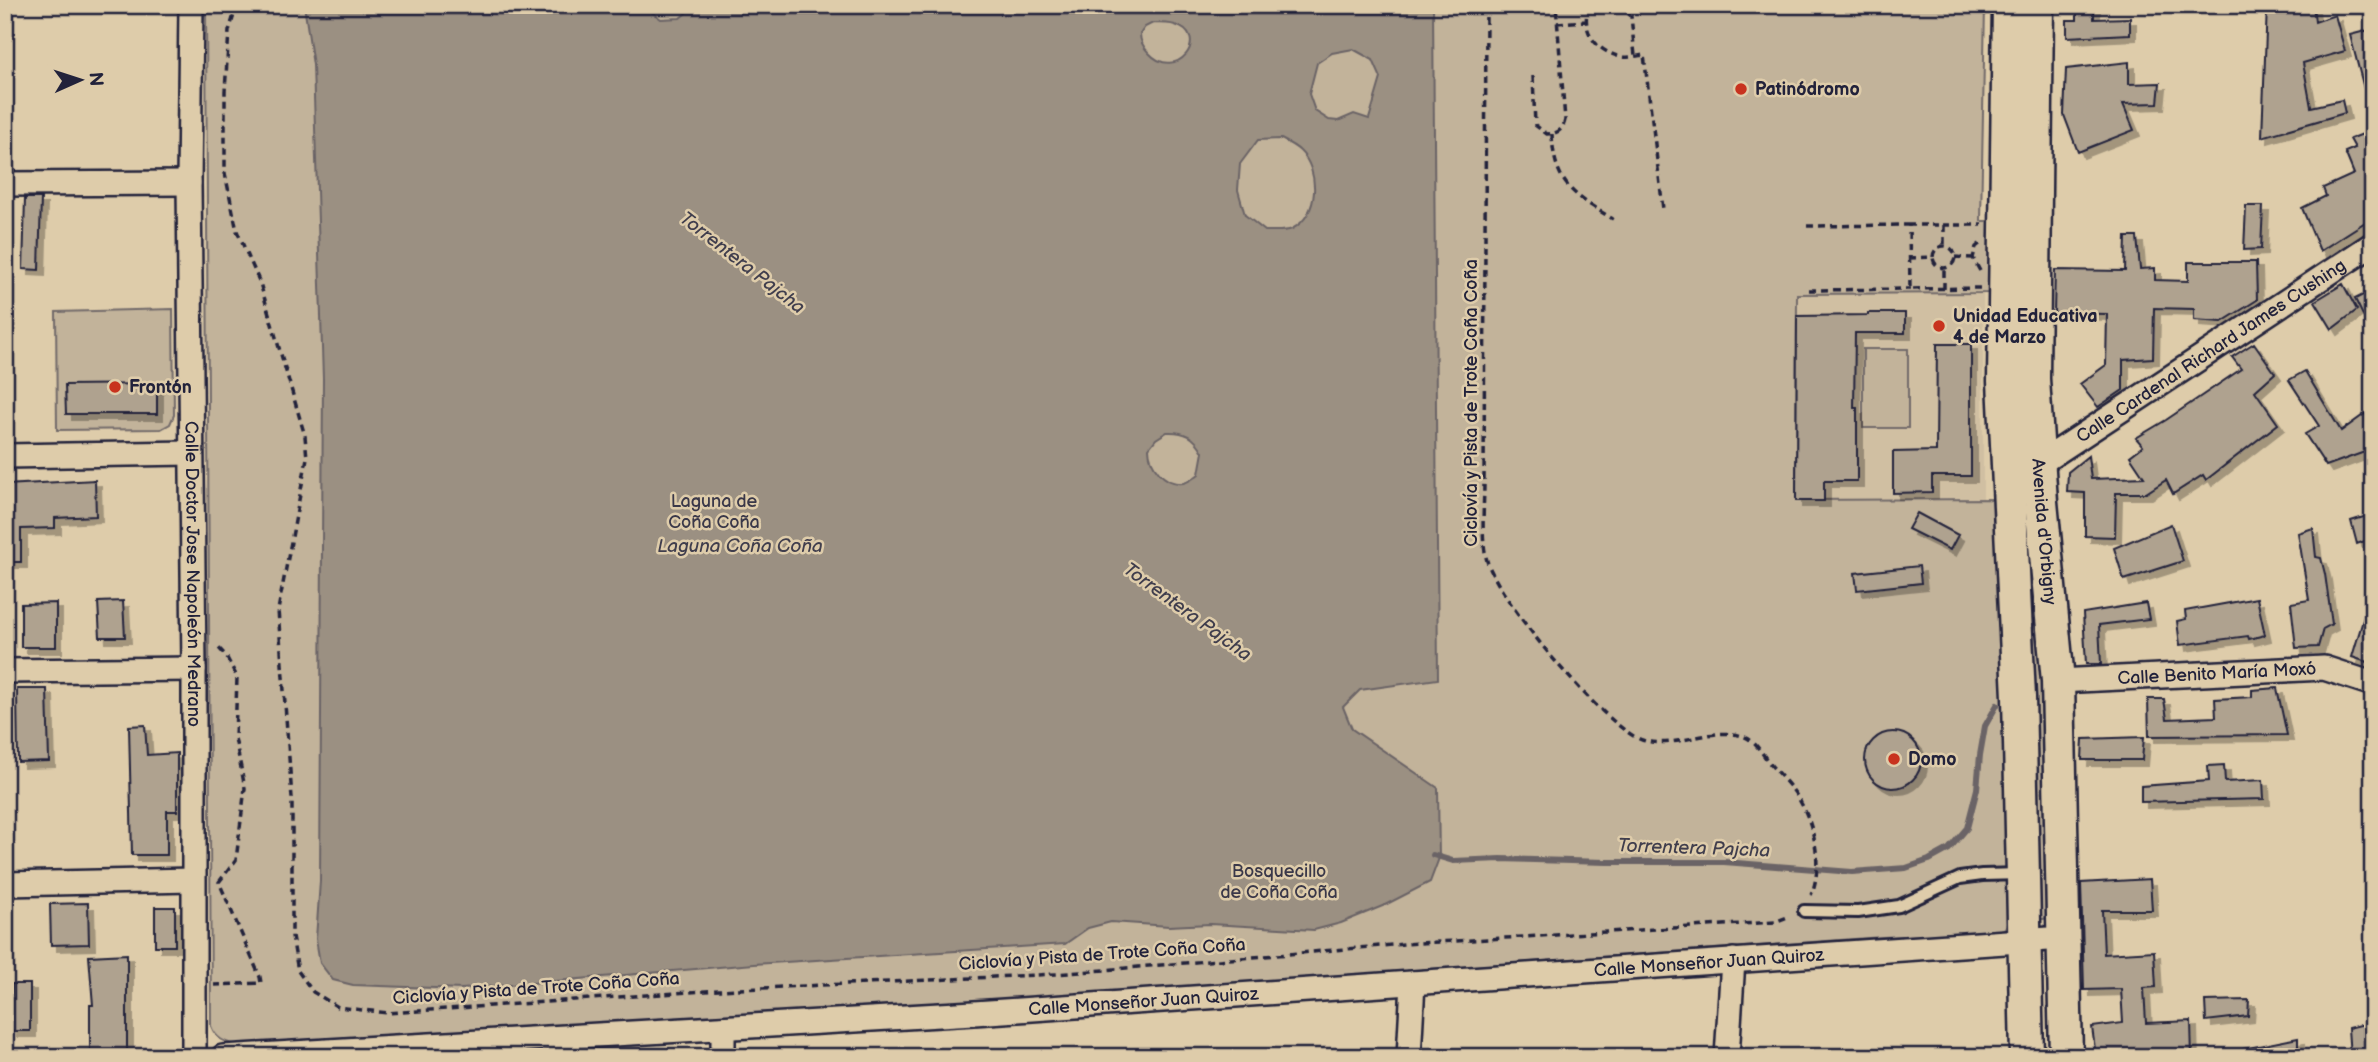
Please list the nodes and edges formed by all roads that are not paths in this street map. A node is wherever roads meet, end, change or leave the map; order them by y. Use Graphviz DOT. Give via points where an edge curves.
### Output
graph roads {
  1 [pos="2009,5"];
  2 [pos="2037,5"];
  3 [pos="191,15"];
  4 [pos="189,183"];
  5 [pos="5,184"];
  6 [pos="2373,244"];
  7 [pos="191,453"];
  8 [pos="5,456"];
  9 [pos="2024,466"];
  10 [pos="193,659"];
  11 [pos="5,671"];
  12 [pos="2058,681"];
  13 [pos="2373,684"];
  14 [pos="2022,874"];
  15 [pos="193,880"];
  16 [pos="5,884"];
  17 [pos="1804,911"];
  18 [pos="2063,938"];
  19 [pos="2024,940"];
  20 [pos="1733,960"];
  21 [pos="1413,983"];
  22 [pos="723,1028"];
  23 [pos="481,1050"];
  24 [pos="194,1057"];
  25 [pos="223,1057"];
  26 [pos="723,1057"];
  27 [pos="1409,1057"];
  28 [pos="1727,1057"];
  29 [pos="2027,1057"];
  30 [pos="2066,1057"];
  1 -- 9 [label="main road, Avenida d'Orbigny" via="2004,381"];
  2 -- 9 [label="main road, Avenida d'Orbigny" via="2034,379"];
  3 -- 4 [label="street, Calle Doctor Jose Napoleón Medrano"];
  4 -- 5 [label="street"];
  4 -- 7 [label="street, Calle Doctor Jose Napoleón Medrano"];
  6 -- 9 [label="street, Calle Cardenal Richard James Cushing"];
  7 -- 8 [label="street"];
  7 -- 10 [label="street, Calle Doctor Jose Napoleón Medrano"];
  9 -- 12 [label="main road, Avenida d'Orbigny"];
  9 -- 14 [label="main road, Avenida d'Orbigny" via="2019,697"];
  10 -- 11 [label="street"];
  10 -- 15 [label="street, Calle Doctor Jose Napoleón Medrano"];
  12 -- 13 [label="street, Calle Benito María Moxó" via="2323,668"];
  12 -- 18 [label="main road, Avenida d'Orbigny"];
  14 -- 17 [label="lane" via="1959,878 1899,906 1858,912"];
  14 -- 19 [label="main road, Avenida d'Orbigny"];
  15 -- 16 [label="street"];
  15 -- 24 [label="street, Calle Doctor Jose Napoleón Medrano"];
  18 -- 19 [label="street, Calle Monseñor Juan Quiroz"];
  18 -- 30 [label="main road, Avenida d'Orbigny"];
  19 -- 20 [label="street, Calle Monseñor Juan Quiroz"];
  19 -- 29 [label="main road, Avenida d'Orbigny"];
  20 -- 21 [label="street, Calle Monseñor Juan Quiroz"];
  20 -- 28 [label="street"];
  21 -- 22 [label="street, Calle Monseñor Juan Quiroz"];
  21 -- 27 [label="street"];
  22 -- 23 [label="street, Calle Monseñor Juan Quiroz"];
  22 -- 26 [label="street"];
  23 -- 25 [label="street, Calle Monseñor Juan Quiroz"];
}
